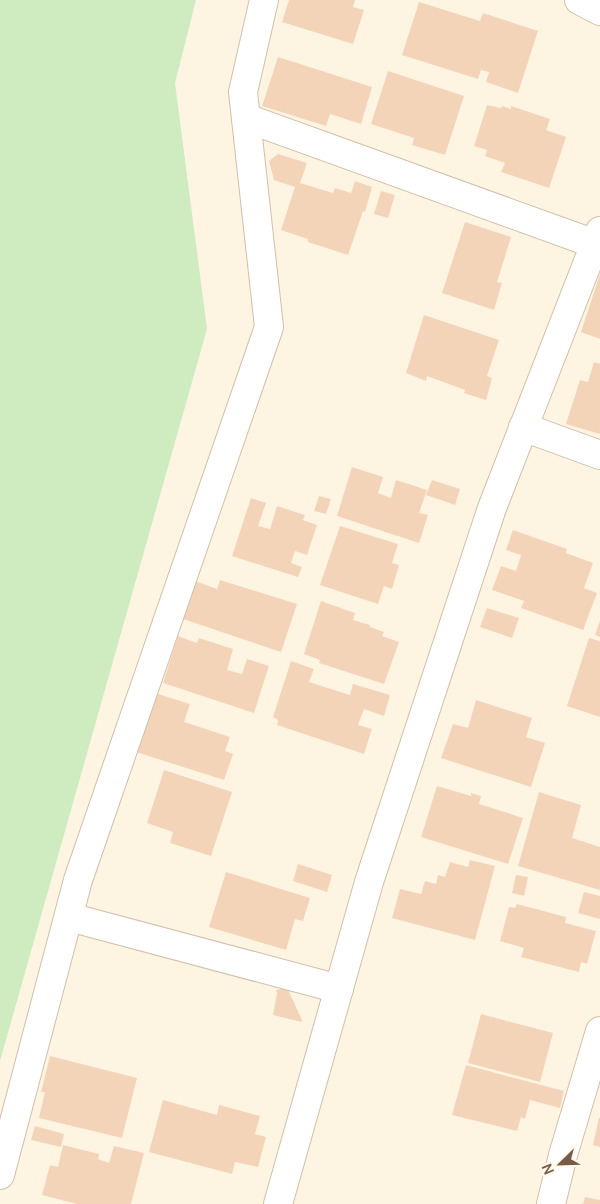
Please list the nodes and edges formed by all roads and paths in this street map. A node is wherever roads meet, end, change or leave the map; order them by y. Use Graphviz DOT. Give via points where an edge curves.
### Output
graph roads {
  1 [pos="264,0"];
  2 [pos="579,0"];
  3 [pos="600,11"];
  4 [pos="246,118"];
  5 [pos="597,238"];
  6 [pos="523,428"];
  7 [pos="600,455"];
  8 [pos="69,917"];
  9 [pos="339,989"];
  10 [pos="600,1031"];
  11 [pos="0,1175"];
  12 [pos="278,1204"];
  13 [pos="552,1204"];
  1 -- 4 [label="street" via="243,92"];
  2 -- 3 [label="street"];
  4 -- 5 [label="street"];
  4 -- 8 [label="street" via="269,327 78,880"];
  5 -- 6 [label="street"];
  6 -- 7 [label="street"];
  6 -- 9 [label="street" via="492,508 375,863"];
  8 -- 9 [label="street"];
  8 -- 11 [label="street"];
  9 -- 12 [label="street"];
  10 -- 13 [label="street" via="563,1155"];
}
